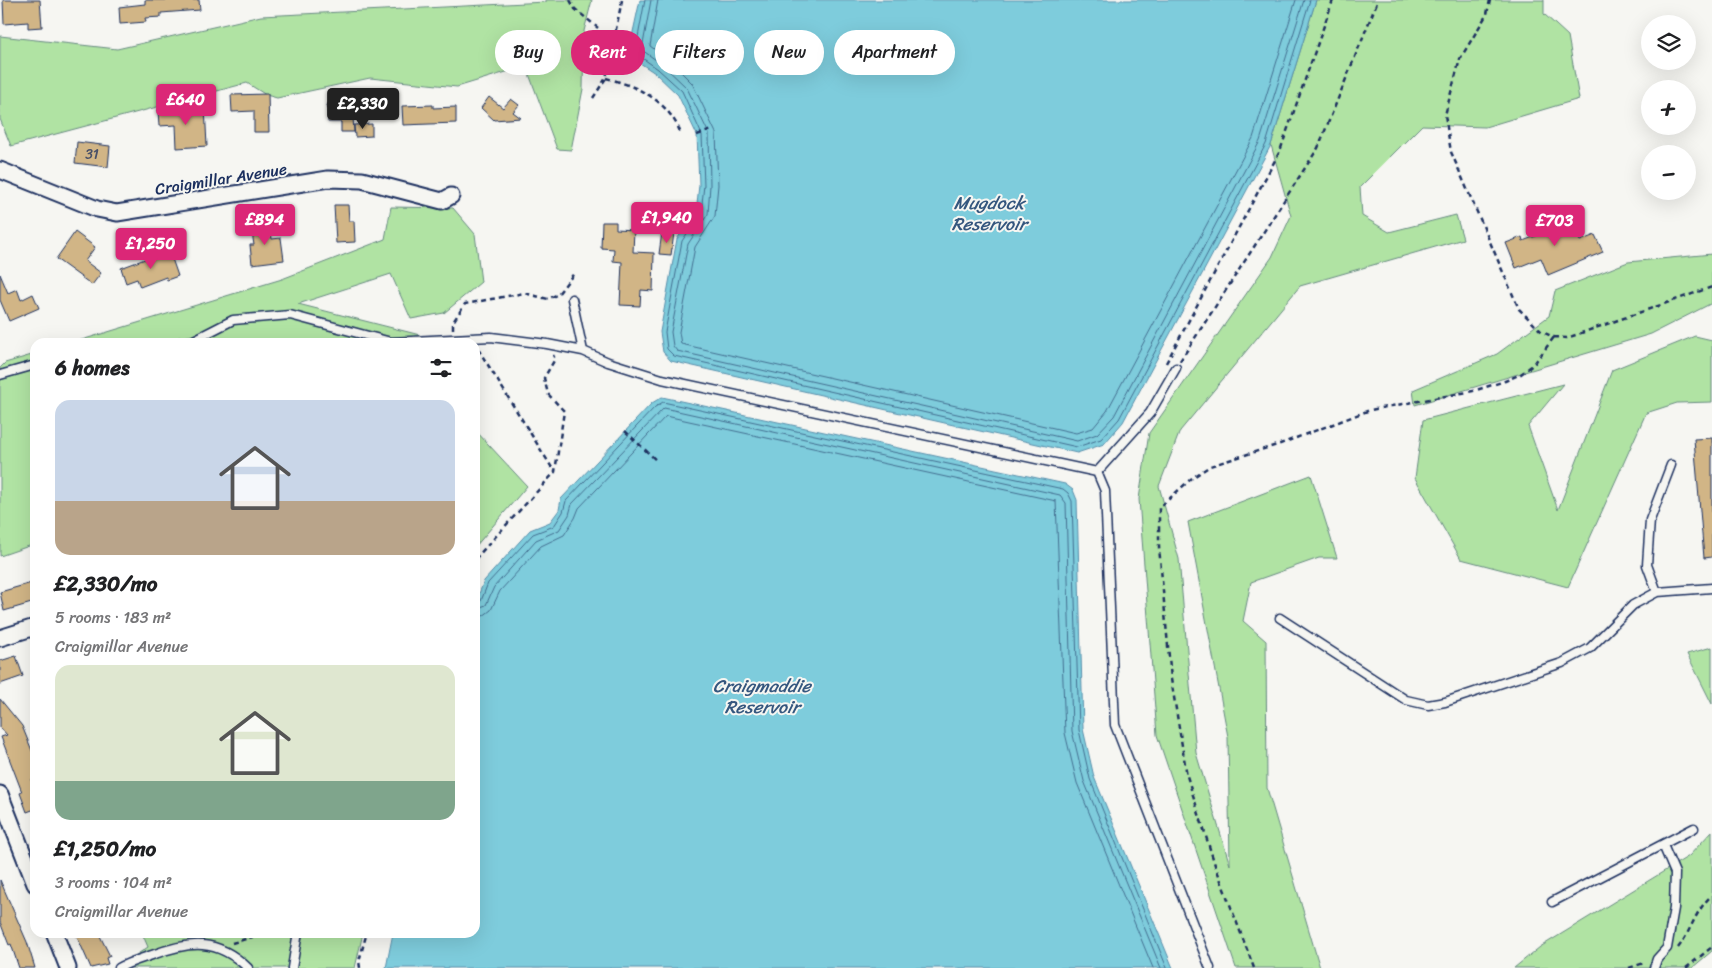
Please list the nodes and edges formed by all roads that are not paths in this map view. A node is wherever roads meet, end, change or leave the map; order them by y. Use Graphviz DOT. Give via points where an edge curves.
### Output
graph roads {
  1 [pos="0,170"];
  2 [pos="451,196"];
  3 [pos="572,299"];
  4 [pos="198,338"];
  5 [pos="376,338"];
  6 [pos="480,338"];
  7 [pos="583,351"];
  8 [pos="30,367"];
  9 [pos="1176,368"];
  10 [pos="0,376"];
  11 [pos="1671,465"];
  12 [pos="1097,472"];
  13 [pos="1712,588"];
  14 [pos="1657,592"];
  15 [pos="1280,618"];
  16 [pos="30,629"];
  17 [pos="0,638"];
  18 [pos="0,794"];
  19 [pos="1694,828"];
  20 [pos="1663,845"];
  21 [pos="30,871"];
  22 [pos="1552,902"];
  23 [pos="56,938"];
  24 [pos="297,938"];
  25 [pos="68,968"];
  26 [pos="120,968"];
  27 [pos="248,968"];
  28 [pos="292,968"];
  29 [pos="1210,968"];
  30 [pos="1654,968"];
  1 -- 2 [label="street, Craigmillar Avenue" via="97,209 117,212 328,179 362,180 442,201"];
  3 -- 7 [label="lane"];
  4 -- 5 [label="lane" via="233,320 290,315"];
  6 -- 7 [label="lane" via="491,337"];
  7 -- 12 [label="lane" via="662,379"];
  8 -- 10 [label="lane"];
  9 -- 12 [label="lane" via="1150,413"];
  11 -- 14 [label="lane" via="1650,520 1647,565"];
  12 -- 29 [label="lane" via="1105,491 1115,725"];
  13 -- 14 [label="lane"];
  14 -- 15 [label="lane" via="1633,605 1590,648 1562,663 1428,705 1406,700"];
  16 -- 17 [label="street"];
  18 -- 21 [label="street"];
  19 -- 20 [label="lane"];
  20 -- 22 [label="lane"];
  20 -- 30 [label="lane" via="1674,873 1674,908 1667,948"];
  23 -- 25 [label="street"];
  24 -- 28 [label="lane"];
  26 -- 27 [label="lane" via="180,944 213,946 236,956"];
}
